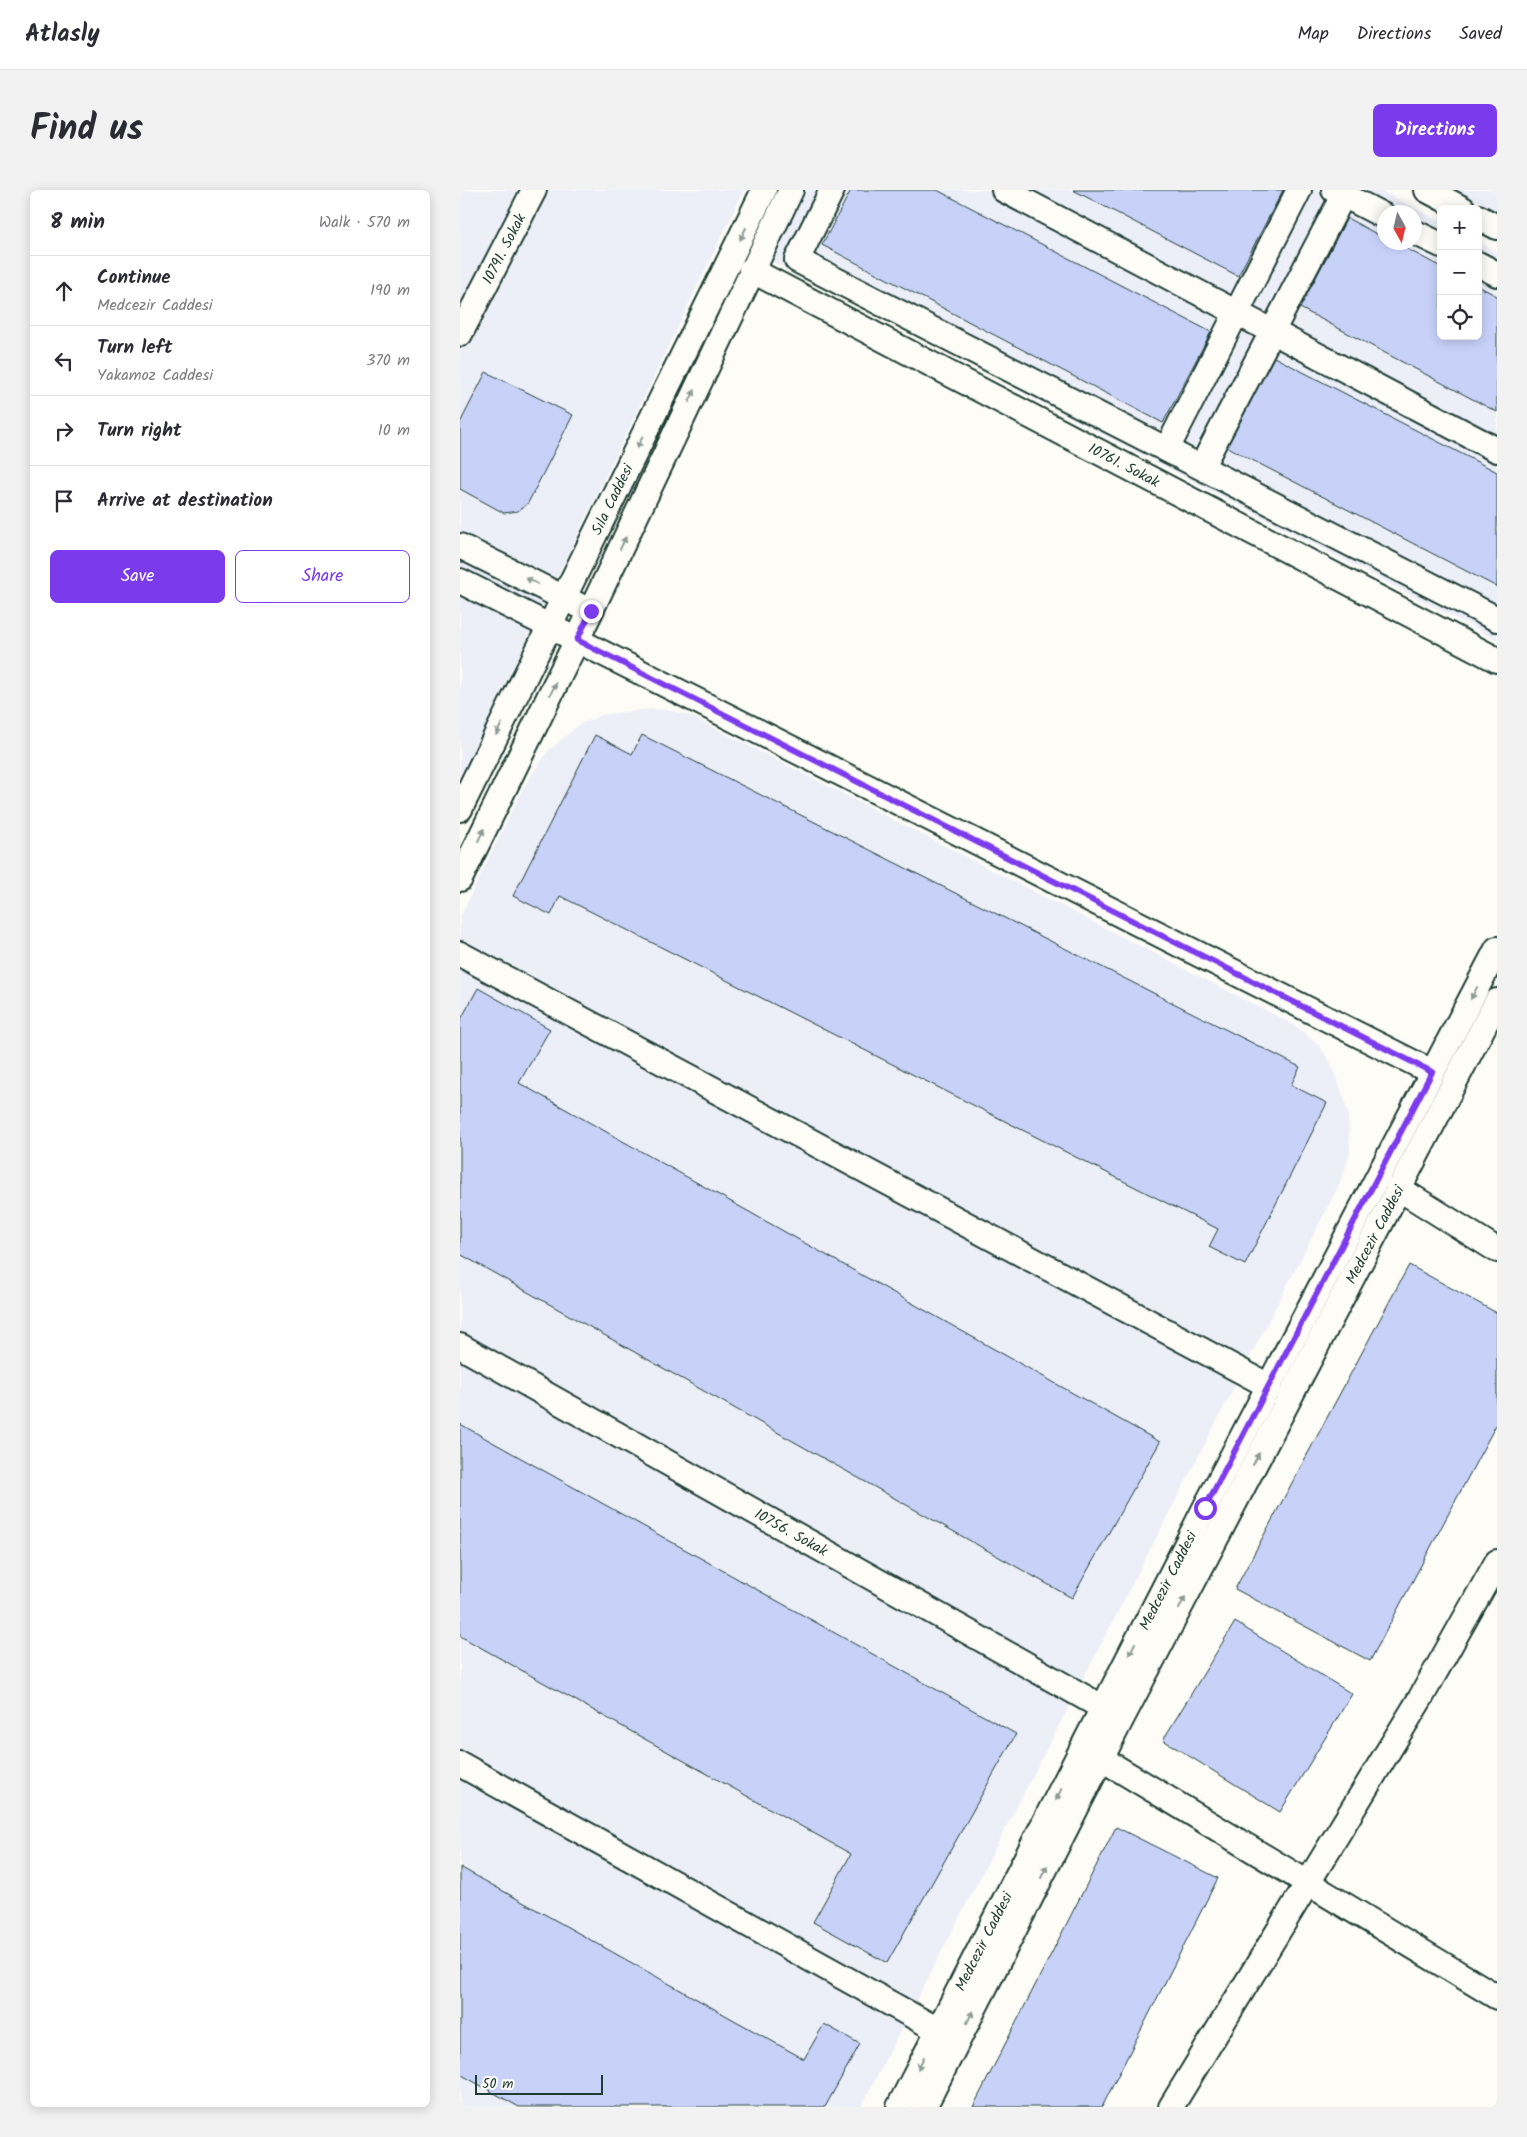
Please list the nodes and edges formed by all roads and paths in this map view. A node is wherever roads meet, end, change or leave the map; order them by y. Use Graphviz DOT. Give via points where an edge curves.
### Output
graph roads {
  1 [pos="534,190"];
  2 [pos="764,190"];
  3 [pos="791,190"];
  4 [pos="832,190"];
  5 [pos="1004,190"];
  6 [pos="1299,190"];
  7 [pos="1427,190"];
  8 [pos="1341,192"];
  9 [pos="1455,205"];
  10 [pos="1377,212"];
  11 [pos="1482,219"];
  12 [pos="1497,226"];
  13 [pos="1422,236"];
  14 [pos="1437,243"];
  15 [pos="1482,266"];
  16 [pos="751,270"];
  17 [pos="1497,274"];
  18 [pos="1236,312"];
  19 [pos="1272,331"];
  20 [pos="460,334"];
  21 [pos="1167,448"];
  22 [pos="1497,450"];
  23 [pos="1202,466"];
  24 [pos="460,546"];
  25 [pos="460,581"];
  26 [pos="564,597"];
  27 [pos="591,611"];
  28 [pos="1497,619"];
  29 [pos="549,626"];
  30 [pos="577,640"];
  31 [pos="1497,660"];
  32 [pos="460,810"];
  33 [pos="460,879"];
  34 [pos="460,954"];
  35 [pos="1496,956"];
  36 [pos="1497,1002"];
  37 [pos="1432,1072"];
  38 [pos="1398,1188"];
  39 [pos="1497,1250"];
  40 [pos="460,1346"];
  41 [pos="1269,1386"];
  42 [pos="1497,1562"];
  43 [pos="1112,1713"];
  44 [pos="1091,1755"];
  45 [pos="460,1764"];
  46 [pos="1309,1882"];
  47 [pos="1497,1997"];
  48 [pos="938,2030"];
  49 [pos="899,2107"];
  50 [pos="924,2107"];
  51 [pos="1172,2107"];
  1 -- 20 [label="street, 10791. Sokak"];
  2 -- 26 [label="street, Sıla Caddesi, one-way"];
  3 -- 16 [label="street"];
  4 -- 21 [label="street" via="797,260"];
  5 -- 18 [label="street"];
  6 -- 18 [label="street"];
  7 -- 9 [label="street"];
  8 -- 10 [label="street"];
  8 -- 19 [label="street"];
  11 -- 12 [label="street"];
  13 -- 14 [label="street"];
  15 -- 17 [label="street"];
  27 -- 16 [label="street, one-way"];
  16 -- 31 [label="street, 10761. Sokak"];
  18 -- 19 [label="street"];
  18 -- 21 [label="street"];
  19 -- 22 [label="street"];
  19 -- 23 [label="street"];
  21 -- 23 [label="street"];
  23 -- 28 [label="street"];
  26 -- 24 [label="street, one-way"];
  25 -- 29 [label="street"];
  26 -- 27 [label="street"];
  26 -- 29 [label="street, Sıla Caddesi"];
  27 -- 30 [label="street"];
  29 -- 30 [label="street"];
  29 -- 32 [label="street, Sıla Caddesi, one-way"];
  33 -- 30 [label="street, one-way"];
  30 -- 37 [label="street"];
  34 -- 41 [label="street"];
  35 -- 37 [label="street, Medcezir Caddesi, one-way"];
  36 -- 38 [label="street, Medcezir Caddesi"];
  37 -- 41 [label="street, Medcezir Caddesi"];
  38 -- 39 [label="street"];
  43 -- 38 [label="street, Medcezir Caddesi, one-way"];
  40 -- 43 [label="street, 10756. Sokak"];
  41 -- 43 [label="street, Medcezir Caddesi, one-way"];
  42 -- 46 [label="street" via="1420,1699"];
  43 -- 44 [label="street, Medcezir Caddesi"];
  44 -- 46 [label="street"];
  44 -- 48 [label="street, Medcezir Caddesi, one-way"];
  50 -- 44 [label="street, Medcezir Caddesi, one-way"];
  45 -- 48 [label="street"];
  46 -- 47 [label="street"];
  46 -- 51 [label="street"];
  48 -- 49 [label="street, Medcezir Caddesi, one-way"];
}
